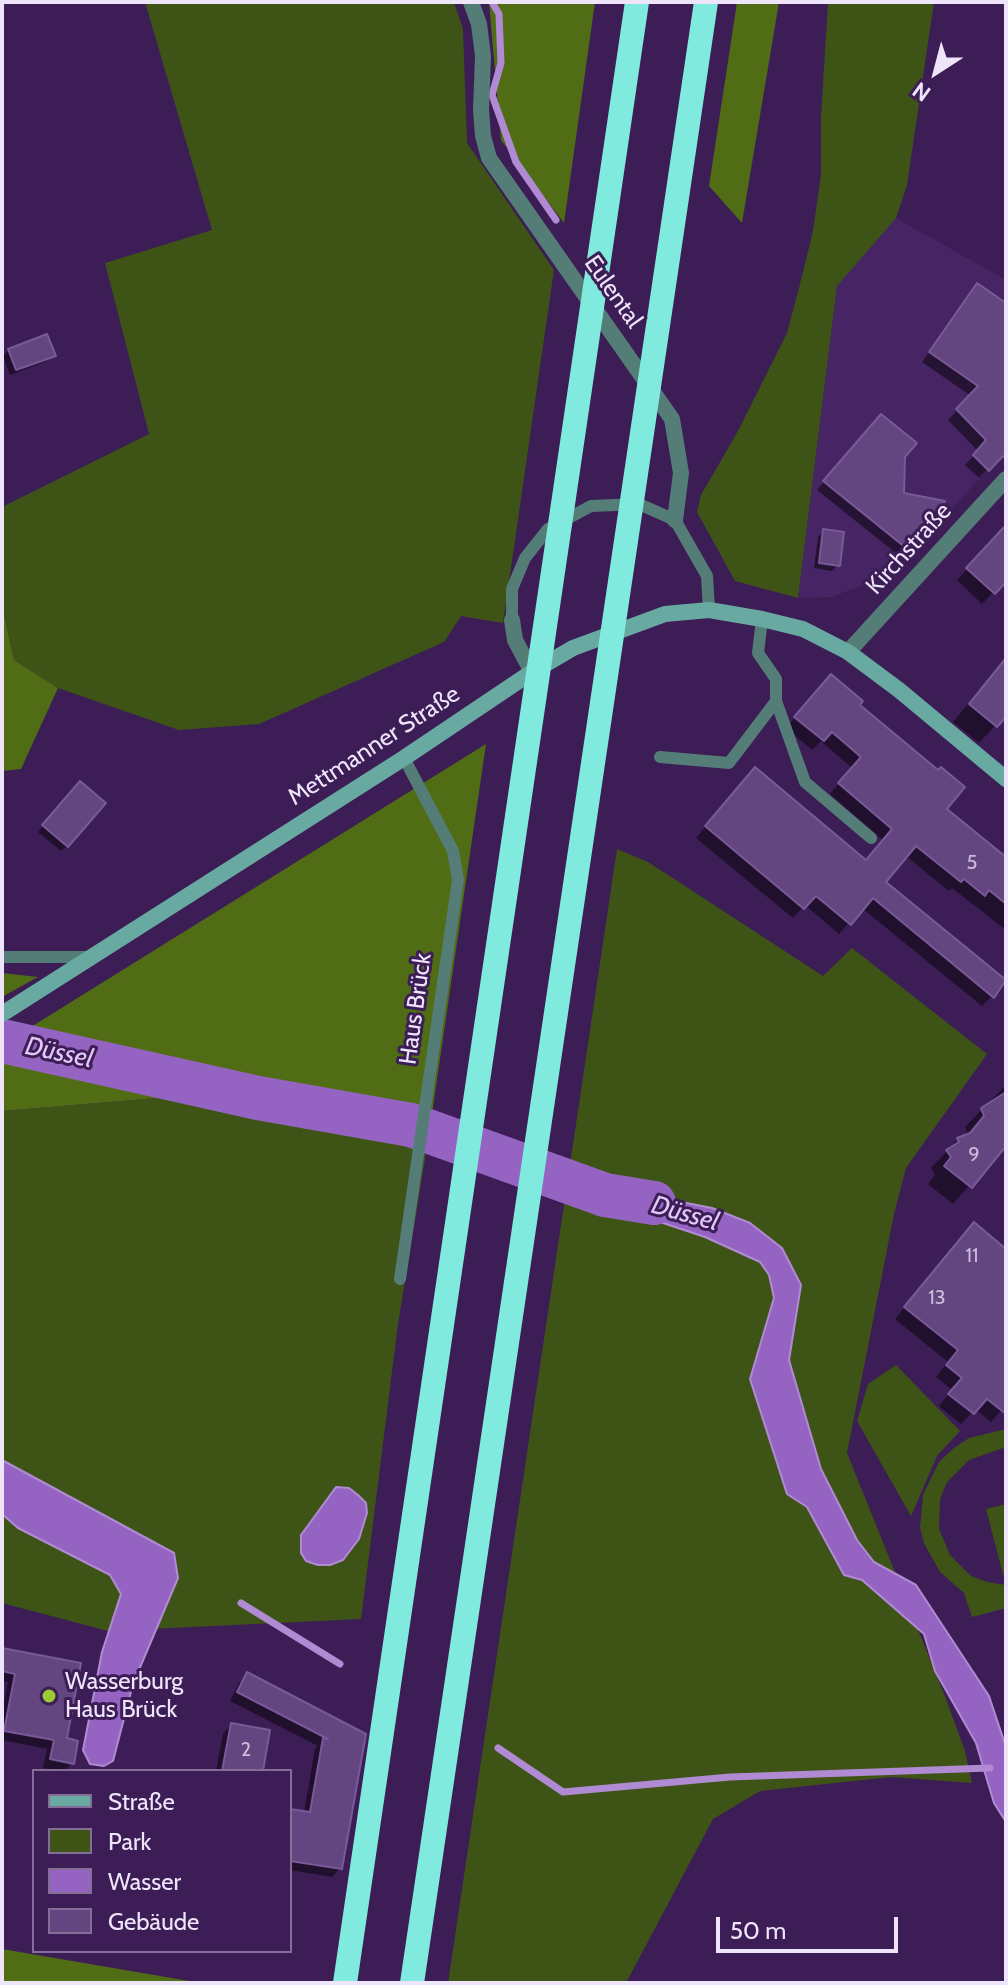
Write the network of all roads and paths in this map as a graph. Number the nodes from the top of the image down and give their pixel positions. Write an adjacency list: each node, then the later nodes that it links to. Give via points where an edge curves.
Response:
1 (471, 2): 5 (street, Eulental, via 483,56 481,110 489,158 672,419 681,473)
2 (637, 2): 20 (highway)
3 (706, 2): 21 (highway)
4 (1006, 479): 9 (street, Kirchstraße)
5 (675, 520): 6 (lane, via 707,576); 8 (lane, via 639,504 591,506 548,529 525,558 512,589)
6 (709, 610): 7 (main road, Mettmanner Straße); 10 (main road, Mettmanner Straße, via 665,614 573,648)
7 (762, 619): 9 (main road, Mettmanner Straße, via 803,629); 11 (lane, via 758,653 776,679)
8 (512, 620): 10 (street, via 515,640)
9 (848, 652): 14 (main road, Mettmanner Straße)
10 (532, 672): 13 (main road, Mettmanner Straße)
11 (776, 701): 12 (lane, via 729,763); 15 (lane, via 805,782)
12 (660, 757)
13 (404, 758): 17 (main road, Mettmanner Straße); 19 (lane, Haus Brück, via 453,851 458,880)
14 (1006, 779)
15 (871, 838)
16 (2, 957): 17 (lane)
17 (93, 957): 18 (main road, Mettmanner Straße)
18 (6, 1011)
19 (400, 1279)
20 (345, 1983)
21 (412, 1983)

